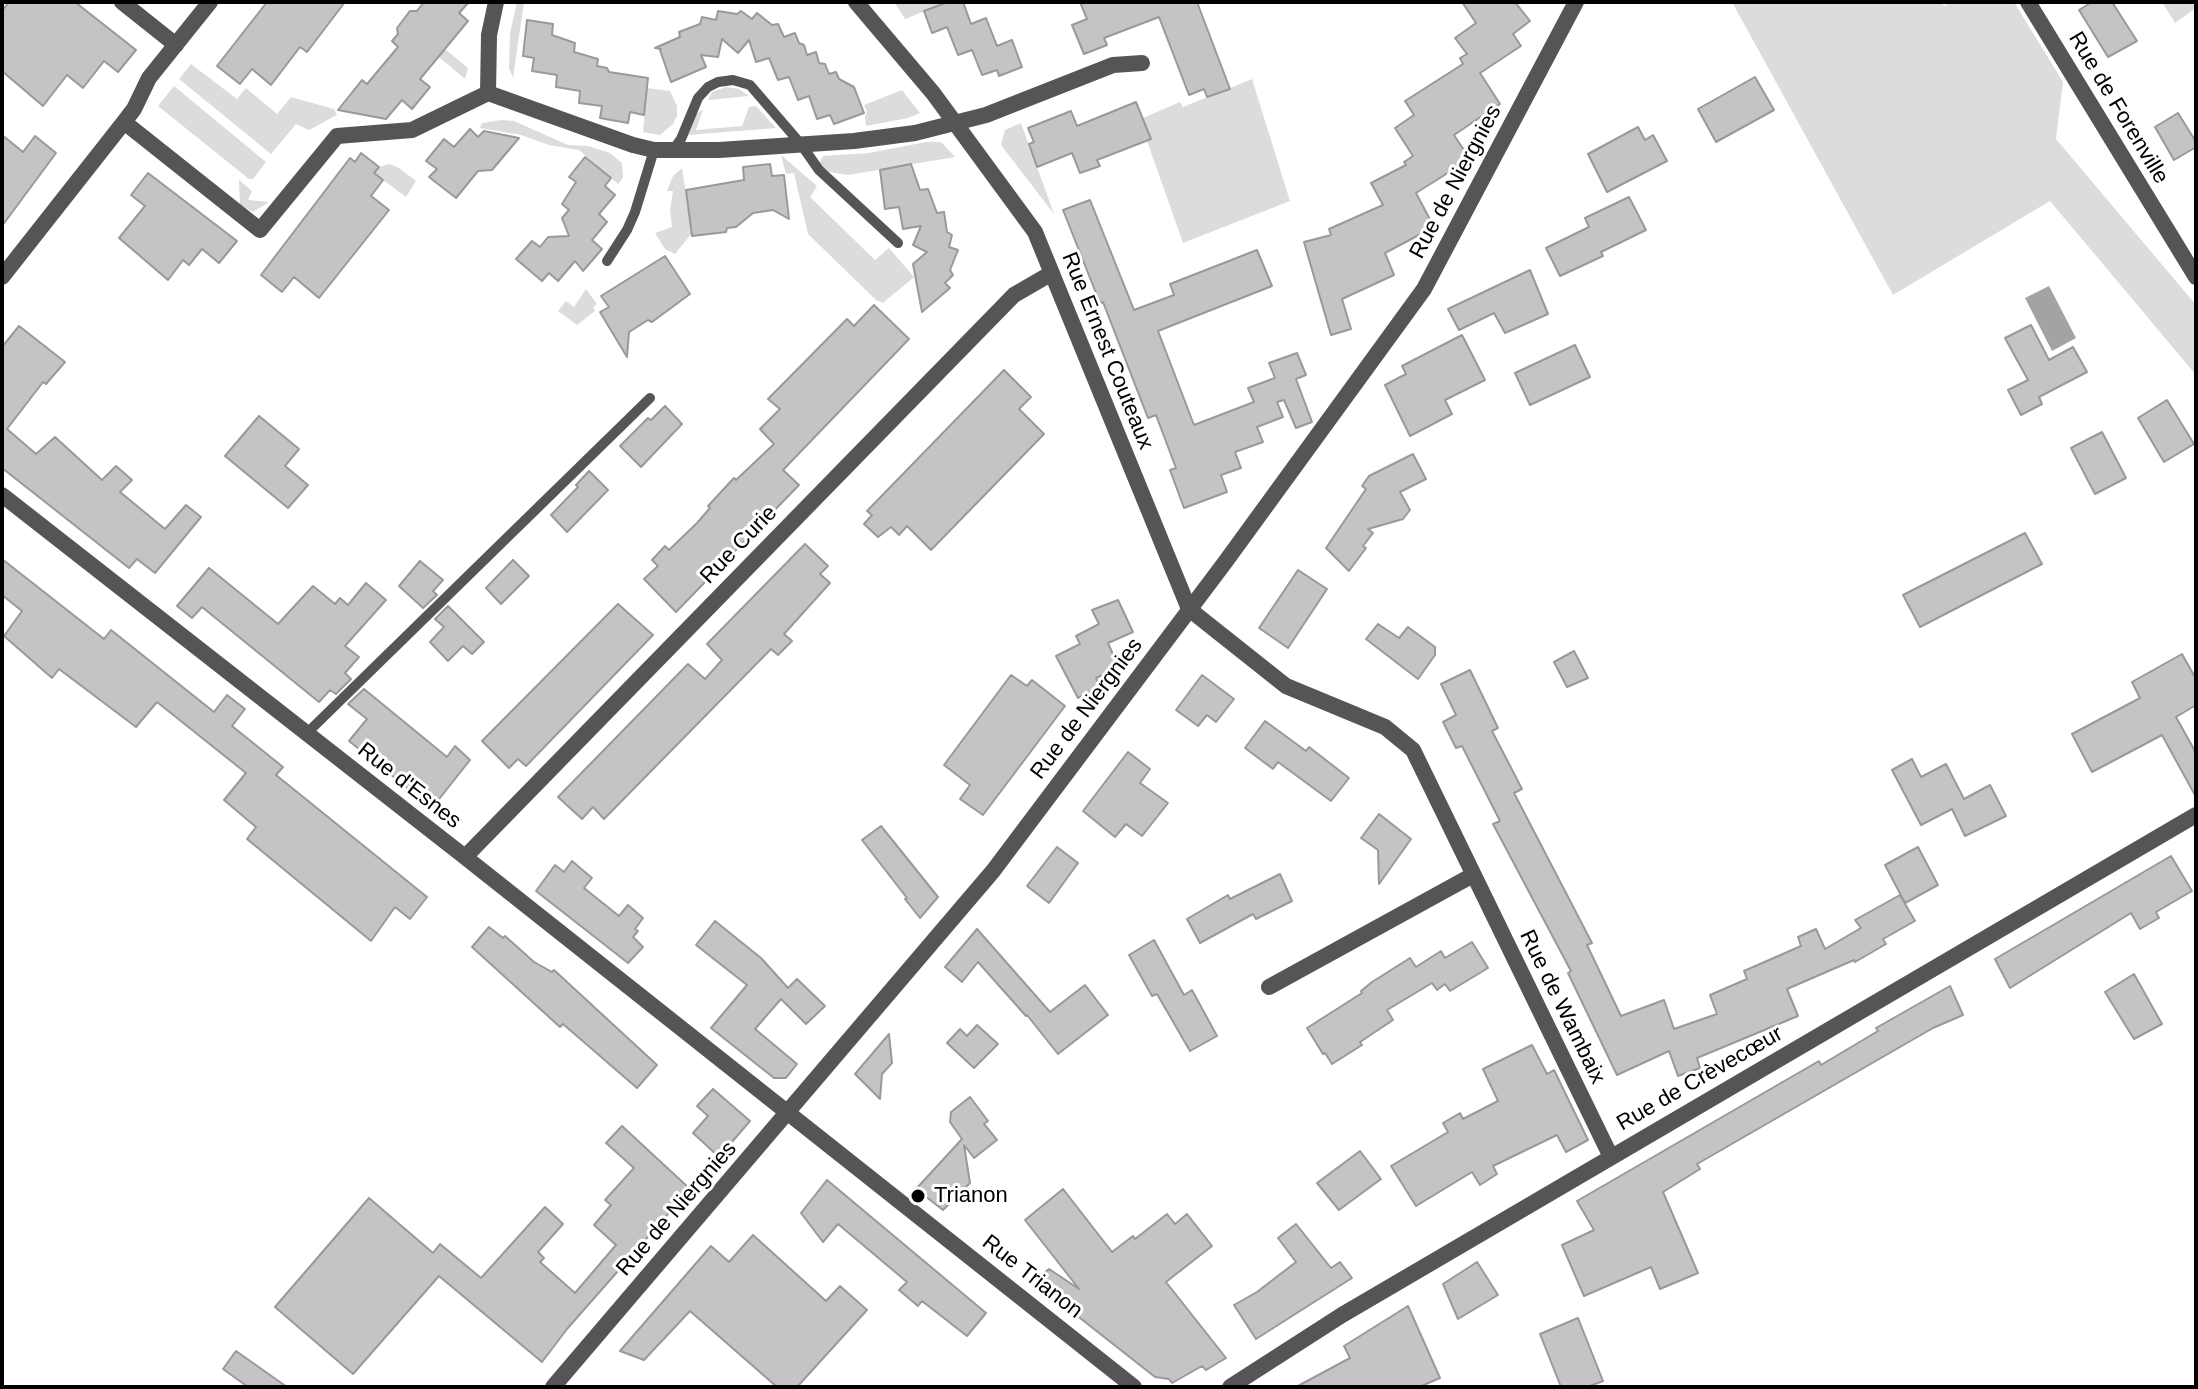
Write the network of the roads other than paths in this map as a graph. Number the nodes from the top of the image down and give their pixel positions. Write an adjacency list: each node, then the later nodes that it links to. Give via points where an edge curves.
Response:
1 (122, 2): 7 (street)
2 (210, 2): 7 (street)
3 (496, 2): 9 (street, via 489,35)
4 (1576, 2): 22 (street, Rue de Niergnies, via 1424,289)
5 (2028, 2): 19 (street, Rue de Forenville)
6 (860, 3): 11 (street, Rue Ernest Couteaux)
7 (176, 45): 10 (street)
8 (1142, 63): 11 (street, via 1113,65)
9 (488, 93): 10 (street, via 412,130 337,136 260,230); 13 (street)
10 (124, 122): 18 (street)
11 (956, 124): 12 (street, via 854,141); 17 (street, Rue Ernest Couteaux, via 1035,232)
12 (800, 143): 14 (street); 14 (lane, via 750,85 733,80 708,87 698,98); 15 (lane, via 819,170)
13 (654, 150): 14 (street); 16 (lane, via 627,230)
14 (673, 150)
15 (898, 243)
16 (607, 261)
17 (1052, 273): 22 (street, Rue Ernest Couteaux); 25 (street, Rue Curie, via 1014,295)
18 (2, 277)
19 (2196, 277)
20 (650, 398): 23 (lane)
21 (2, 495): 23 (street, Rue d'Esnes)
22 (1189, 609): 26 (street, Rue de Wambaix, via 1286,686 1385,727 1413,750); 28 (street, Rue de Niergnies, via 993,871)
23 (306, 734): 25 (street, Rue d'Esnes)
24 (2196, 815): 29 (street, Rue de Crèvecœur)
25 (465, 857): 28 (street, Rue d'Esnes)
26 (1473, 875): 27 (street); 29 (street, Rue de Wambaix)
27 (1269, 987)
28 (789, 1113): 30 (street, Rue de Niergnies); 31 (street, Rue Trianon)
29 (1611, 1157): 32 (street, Rue de Crèvecœur)
30 (553, 1387)
31 (1134, 1387)
32 (1230, 1387)

